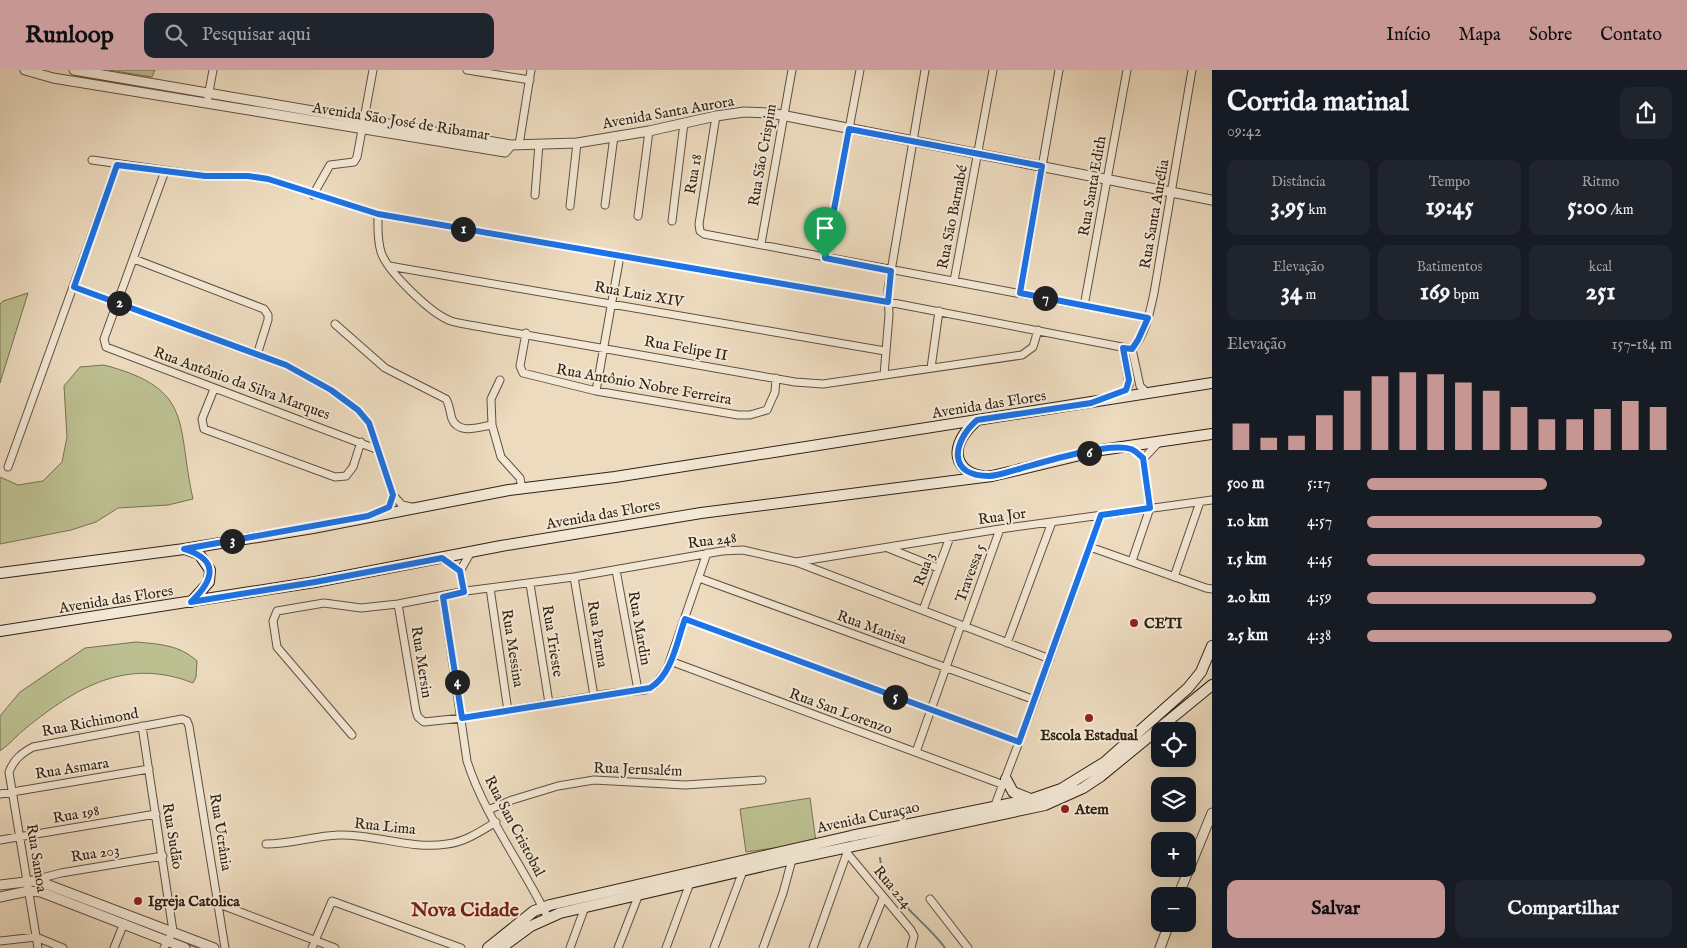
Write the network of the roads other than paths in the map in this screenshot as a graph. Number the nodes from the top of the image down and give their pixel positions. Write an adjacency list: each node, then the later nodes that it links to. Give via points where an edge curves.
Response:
1 (25, 70): 16 (street, Avenida São José de Ribamar, via 53,78)
2 (74, 70): 15 (street, Avenida São José de Ribamar)
3 (213, 70): 15 (street)
4 (373, 70): 19 (street)
5 (467, 70): 14 (street)
6 (532, 70): 14 (street)
7 (792, 70): 17 (street, Rua São Crispim)
8 (860, 70): 21 (street)
9 (925, 70): 25 (street)
10 (993, 70): 29 (street, Rua São Barnabé)
11 (1059, 70): 32 (street)
12 (1126, 70): 34 (street, Rua Santa Edith)
13 (1192, 70): 35 (street, Rua Santa Aurélia)
14 (530, 80): 28 (street)
15 (209, 94): 16 (street); 19 (street, Avenida São José de Ribamar)
16 (207, 103): 22 (street, Avenida São José de Ribamar)
17 (782, 115): 18 (street, Avenida Santa Aurora, via 750,112); 21 (street, Avenida Santa Aurora); 44 (street, Rua São Crispim)
18 (716, 116): 20 (street, Avenida Santa Aurora); 44 (street, Rua 18, via 700,231)
19 (365, 120): 22 (street); 28 (street, Avenida São José de Ribamar)
20 (684, 123): 23 (street, Avenida Santa Aurora); 43 (street)
21 (849, 129): 25 (street, Avenida Santa Aurora); 46 (street)
22 (362, 130): 28 (street, Avenida São José de Ribamar, via 504,152); 36 (street, via 354,162 330,165)
23 (649, 131): 24 (street, Avenida Santa Aurora); 42 (street)
24 (614, 136): 26 (street, Avenida Santa Aurora); 39 (street)
25 (913, 142): 29 (street, Avenida Santa Aurora); 49 (street)
26 (578, 143): 27 (street, Avenida Santa Aurora); 40 (street)
27 (540, 144): 28 (street, Avenida Santa Aurora); 37 (street)
28 (515, 145)
29 (978, 154): 32 (street, Avenida Santa Aurora); 50 (street, Rua São Barnabé)
30 (92, 160): 31 (street)
31 (117, 165): 33 (street); 51 (street)
32 (1042, 166): 34 (street, Avenida Santa Aurora); 52 (street)
33 (165, 171): 36 (street, via 268,179); 47 (street)
34 (1107, 180): 35 (street, Avenida Santa Aurora); 56 (street, Rua Santa Edith)
35 (1172, 192): 38 (street, Avenida Santa Aurora); 58 (street, Rua Santa Aurélia)
36 (313, 195): 41 (street)
37 (535, 195)
38 (1212, 200)
39 (605, 205)
40 (570, 206)
41 (378, 214): 45 (street); 48 (street, Rua Felipe II, via 381,253)
42 (638, 216)
43 (672, 221)
44 (761, 244): 46 (street)
45 (620, 256): 54 (street); 55 (street)
46 (825, 258): 49 (street)
47 (134, 260): 53 (street); 66 (street, via 264,309 268,320)
48 (389, 266): 55 (street, Rua Luiz XIV); 61 (street, Rua Felipe II, via 440,316 451,321)
49 (891, 271): 50 (street); 54 (street)
50 (954, 281): 52 (street)
51 (74, 287): 53 (street); 84 (street)
52 (1020, 293): 56 (street)
53 (118, 302): 66 (street); 72 (street, Rua Antônio da Silva Marques, via 104,339 106,347)
54 (888, 302): 57 (street); 65 (street, via 890,315)
55 (612, 303): 62 (street); 65 (street, Rua Luiz XIV)
56 (1084, 306): 58 (street)
57 (938, 311): 60 (street); 67 (street)
58 (1148, 318): 64 (street, Rua Santa Aurélia)
59 (335, 324): 77 (street, via 385,368 446,400 459,427 464,430)
60 (1038, 330): 63 (street); 67 (street, Rua Felipe II, via 1033,347 1022,355)
61 (526, 333): 62 (street, Rua Felipe II); 73 (street, Rua Antônio Nobre Ferreira, via 520,366 523,374)
62 (604, 347): 69 (street, Rua Felipe II); 73 (street)
63 (1123, 348): 64 (street); 75 (street, via 1129,380 1126,390)
64 (1132, 349): 74 (street, via 1140,386)
65 (884, 351): 68 (street)
66 (257, 355): 82 (street, via 309,377 358,410 369,423)
67 (931, 368): 68 (street, Rua Felipe II)
68 (884, 375): 69 (street, Rua Felipe II, via 823,384)
69 (776, 378): 73 (street, Rua Antônio Nobre Ferreira, via 772,404 767,410 750,415)
70 (500, 380): 77 (street, via 491,398)
71 (1212, 383): 74 (main road, Avenida das Flores)
72 (214, 389): 79 (street, Rua Antônio da Silva Marques); 79 (street, via 202,420 204,429 335,478 346,476 353,467)
73 (596, 391)
74 (1146, 393): 75 (main road, Avenida das Flores)
75 (1091, 403): 76 (main road, Avenida das Flores)
76 (977, 420): 85 (main road, via 960,440 956,455 967,471); 86 (main road, Avenida das Flores)
77 (492, 425): 86 (street, via 501,457 520,478)
78 (1212, 434): 80 (main road, Avenida das Flores)
79 (362, 442): 82 (street, Rua Antônio da Silva Marques)
80 (1159, 442): 81 (main road, Avenida das Flores); 83 (street)
81 (1121, 448): 83 (street, via 1132,449); 85 (main road, Avenida das Flores, via 1063,458)
82 (376, 449): 87 (street)
83 (1143, 458): 91 (street)
84 (8, 467)
85 (992, 476): 100 (main road, Avenida das Flores, via 710,511)
86 (522, 489): 90 (main road, Avenida das Flores)
87 (393, 495): 90 (street, via 402,505); 93 (street, via 389,507)
88 (1212, 500): 89 (street, Rua Jor)
89 (1200, 502): 91 (street, Rua Jor); 110 (street)
90 (417, 507): 93 (main road, Avenida das Flores)
91 (1150, 508): 92 (street, Rua Jor); 103 (street)
92 (1101, 515): 94 (street, Rua Jor); 97 (street)
93 (368, 516): 99 (main road, Avenida das Flores)
94 (1052, 522): 95 (street, Rua Jor); 123 (street)
95 (1000, 529): 96 (street, Rua Jor); 121 (street, Travessa 5)
96 (950, 537): 98 (street, Rua Jor); 105 (street, Rua 3)
97 (1090, 547): 103 (street); 125 (street)
98 (888, 548): 104 (street, Rua Jor); 105 (street)
99 (184, 549): 108 (main road, Avenida das Flores); 117 (main road, via 199,554 210,570 209,582)
100 (471, 552): 102 (main road, Avenida das Flores); 107 (street)
101 (708, 553): 104 (street, Rua 248, via 743,550); 106 (street, Rua 248); 111 (street)
102 (442, 558): 107 (street); 117 (main road, Avenida das Flores)
103 (1132, 561): 110 (street)
104 (796, 562): 119 (street, Rua 248)
105 (938, 568): 119 (street, Rua 3)
106 (616, 570): 109 (street, Rua 248); 129 (street, Rua Mardin)
107 (460, 571): 115 (street)
108 (0, 573)
109 (574, 577): 112 (street, Rua 248); 131 (street, Rua Parma)
110 (1174, 577): 114 (street)
111 (699, 578): 120 (street); 127 (street, Rua Manisa)
112 (530, 584): 113 (street, Rua 248); 134 (street, Rua Trieste)
113 (490, 588): 115 (street, Rua 248); 136 (street, Rua Messina)
114 (1212, 589)
115 (464, 592): 116 (street, Rua 248)
116 (443, 597): 118 (street, Rua 248); 137 (street, Rua San Cristobal)
117 (191, 602): 122 (main road, Avenida das Flores)
118 (398, 604): 137 (street, Rua Mersin, via 418,717 424,722); 140 (street, Rua 248, via 361,608 324,603 282,608 274,615 277,647)
119 (922, 610): 121 (street, Rua 248)
120 (685, 619): 126 (street); 135 (street)
121 (963, 626): 123 (street, Rua 248); 127 (street, Travessa 5)
122 (0, 631)
123 (1007, 643): 125 (street, Rua 248)
124 (1212, 646): 149 (main road, Avenida Curaçao, via 1196,680 1105,762 1068,785)
125 (1050, 659): 133 (street)
126 (670, 661): 129 (street, via 659,681 650,688); 142 (street, Rua San Lorenzo)
127 (946, 668): 133 (street, Rua Manisa); 135 (street, Travessa 5)
128 (1212, 685): 130 (main road, Avenida Curaçao)
129 (638, 690): 131 (street)
130 (1200, 695): 132 (main road); 156 (main road, Avenida Curaçao, via 1123,760 1083,788 1025,811)
131 (594, 696): 134 (street)
132 (1212, 696)
133 (1035, 700): 141 (street)
134 (549, 704): 136 (street)
135 (931, 710): 141 (street); 142 (street, Travessa 5)
136 (508, 711): 137 (street)
137 (462, 718): 151 (street, Rua San Cristobal, via 467,761)
138 (187, 721): 139 (street, Rua Richimond, via 182,719); 173 (street, Rua Ucrânia)
139 (142, 726): 143 (street, Rua Sudão); 144 (street, Rua Richimond, via 33,747 16,759)
140 (352, 735)
141 (1019, 742): 146 (street)
142 (916, 752): 146 (street, Rua San Lorenzo)
143 (149, 769): 147 (street, Rua Asmara); 153 (street, Rua Sudão)
144 (9, 772): 147 (street, Rua Samoa)
145 (762, 780): 151 (street, Rua Jerusalém, via 685,785 594,780 558,786)
146 (1005, 782): 149 (main road, via 1013,792); 150 (street)
147 (12, 792): 148 (street, Rua Asmara); 157 (street, Rua Samoa)
148 (0, 794)
149 (1032, 798): 150 (main road, Avenida Curaçao)
150 (995, 805): 154 (main road, Avenida Curaçao)
151 (488, 810): 155 (street, Rua San Cristobal)
152 (1212, 813): 167 (street)
153 (156, 814): 157 (street, Rua 198); 162 (street, Rua Sudão)
154 (922, 821): 156 (main road); 161 (main road, Avenida Curaçao)
155 (496, 822): 159 (street, Rua Lima, via 473,836 447,844 428,845 340,835); 174 (street, Rua San Cristobal)
156 (921, 832): 160 (main road, Avenida Curaçao)
157 (21, 837): 158 (street, Rua 198); 164 (street, Rua Samoa)
158 (0, 840)
159 (266, 844)
160 (848, 850): 161 (main road, Avenida Curaçao); 171 (street, Rua 224); 201 (street)
161 (793, 854): 163 (main road, Avenida Curaçao); 174 (main road, Avenida Curaçao); 200 (street)
162 (163, 856): 164 (street, Rua 203); 178 (street, Rua Sudão)
163 (744, 871): 165 (main road, Avenida Curaçao); 199 (street)
164 (29, 881): 166 (street); 168 (street, Rua Samoa); 178 (street)
165 (690, 883): 169 (main road, Avenida Curaçao); 198 (street)
166 (0, 885)
167 (1182, 887)
168 (28, 891): 170 (street); 177 (street, via 48,894); 180 (street, Rua Samoa)
169 (639, 894): 175 (main road, Avenida Curaçao); 197 (street)
170 (0, 897)
171 (882, 898): 184 (street, Rua 224, via 911,930); 202 (street)
172 (930, 899): 203 (street)
173 (219, 904): 181 (street); 190 (street, Rua Ucrânia)
174 (543, 907): 176 (street, Rua San Cristobal); 194 (main road, Avenida Curaçao)
175 (585, 907): 176 (main road, Avenida Curaçao); 196 (street)
176 (548, 918): 195 (main road, Avenida Curaçao)
177 (124, 923): 183 (street); 187 (street)
178 (173, 932): 183 (street); 189 (street)
179 (1166, 932): 204 (street)
180 (36, 937): 182 (street); 185 (street, Rua Samoa); 186 (street)
181 (315, 940): 191 (street); 192 (street); 193 (street, via 332,901)
182 (0, 941)
183 (166, 944): 188 (street)
184 (912, 944)
185 (38, 948)
186 (63, 948)
187 (114, 948)
188 (185, 948)
189 (214, 948)
190 (226, 948)
191 (312, 948)
192 (335, 948)
193 (461, 948)
194 (488, 948)
195 (501, 948)
196 (570, 948)
197 (618, 948)
198 (666, 948)
199 (714, 948)
200 (763, 948)
201 (813, 948)
202 (863, 948)
203 (968, 948)
204 (1160, 948)

